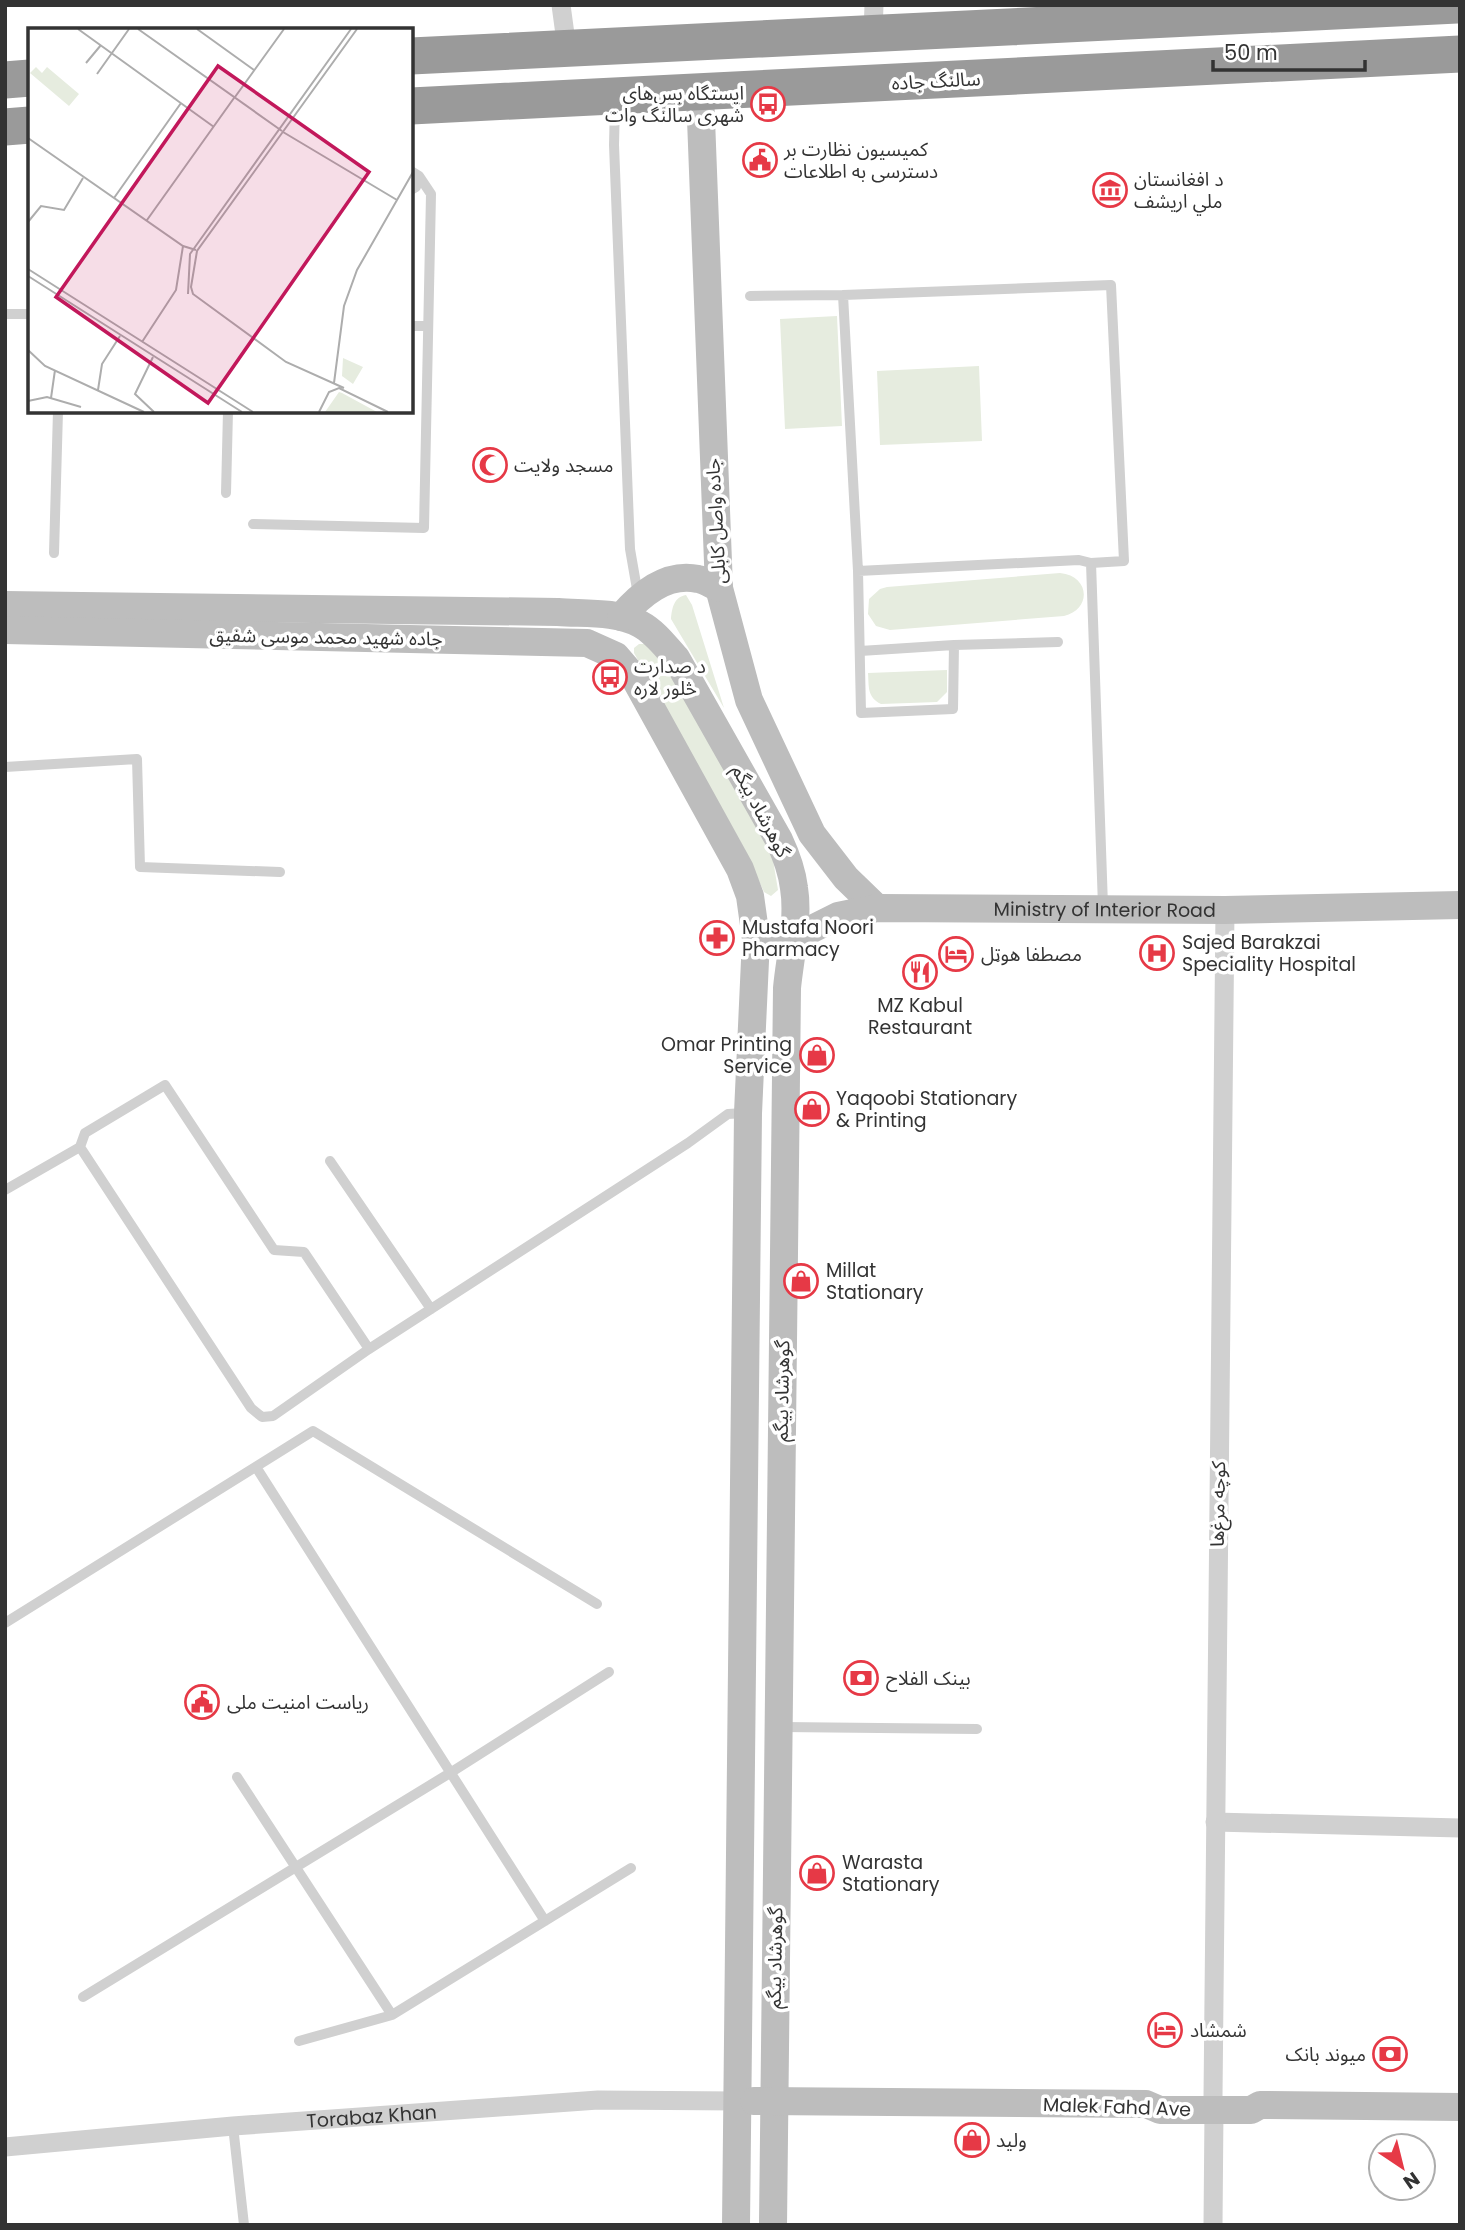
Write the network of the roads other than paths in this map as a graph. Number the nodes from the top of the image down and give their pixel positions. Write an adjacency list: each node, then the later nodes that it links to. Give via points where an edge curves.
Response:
1 (561, 5): 5 (street)
2 (1457, 5): 3 (highway)
3 (1244, 16): 4 (highway); 8 (highway)
4 (874, 20): 5 (highway)
5 (567, 49): 7 (highway)
6 (1460, 54): 8 (highway, سالنگ جاده)
7 (413, 56)
8 (1247, 65): 11 (highway, سالنگ جاده)
9 (28, 78): 10 (highway)
10 (5, 80)
11 (700, 93): 12 (highway, سالنگ جاده); 30 (main road, جاده واصل کابلی)
12 (615, 96): 13 (highway, سالنگ جاده); 32 (lane)
13 (413, 106)
14 (28, 125): 15 (highway)
15 (5, 127)
16 (415, 174): 22 (lane, via 431,194)
17 (844, 295): 18 (lane); 28 (lane, via 1111,285 1124,561); 29 (lane)
18 (750, 296)
19 (5, 314): 20 (lane)
20 (28, 314)
21 (413, 326): 22 (lane)
22 (428, 326): 26 (lane, via 424,528)
23 (58, 413): 27 (lane)
24 (228, 413): 25 (lane)
25 (226, 493)
26 (253, 524)
27 (54, 553)
28 (1091, 563): 29 (lane); 44 (lane)
29 (858, 571): 36 (lane)
30 (719, 588): 32 (main road, via 699,579 662,582); 39 (main road, جاده واصل کابلی, via 749,700)
31 (5, 605): 32 (main road, جاده شهید محمد موسی شفیق, via 558,611)
32 (630, 607): 45 (main road, گوهرشاد بیگم, via 676,658 779,839 794,888)
33 (5, 629): 37 (main road, جاده شهید محمد موسی شفیق, via 587,643 616,656)
34 (1058, 642): 35 (lane)
35 (954, 645): 36 (lane); 36 (lane, via 953,709 861,713)
36 (860, 651)
37 (634, 677): 46 (main road, گوهرشاد بیگم, via 740,869 750,896)
38 (5, 767): 40 (lane, via 137,759 140,867)
39 (812, 834): 42 (main road, جاده واصل کابلی); 45 (main road, via 810,872)
40 (280, 872)
41 (1460, 905): 43 (main road, Ministry of Interior Road)
42 (877, 908): 44 (main road, Ministry of Interior Road); 45 (main road, Ministry of Interior Road)
43 (1225, 910): 44 (main road, Ministry of Interior Road); 61 (street, کوچه مرغ‌ها)
44 (1103, 911)
45 (793, 929): 46 (main road, Ministry of Interior Road); 57 (main road, گوهرشاد بیگم, via 787,1016)
46 (756, 939): 47 (main road, گوهرشاد بیگم)
47 (748, 1113): 51 (lane, via 728,1114); 69 (main road, گوهرشاد بیگم)
48 (80, 1147): 50 (lane); 52 (lane, via 85,1133 165,1085 274,1250 304,1252); 52 (lane, via 251,1408 262,1417 273,1416)
49 (330, 1161): 51 (lane)
50 (5, 1189)
51 (431, 1309): 52 (lane)
52 (369, 1349)
53 (256, 1467): 54 (lane, via 313,1431); 55 (lane); 59 (lane)
54 (597, 1604)
55 (5, 1623)
56 (609, 1672): 59 (lane)
57 (778, 1727): 58 (lane); 70 (main road, گوهرشاد بیگم)
58 (977, 1730)
59 (450, 1773): 63 (lane); 65 (lane)
60 (237, 1777): 63 (lane)
61 (1215, 1822): 62 (street); 71 (street, کوچه مرغ‌ها)
62 (1460, 1828)
63 (296, 1867): 66 (lane); 67 (lane)
64 (631, 1868): 65 (lane)
65 (545, 1921): 67 (lane)
66 (83, 1997)
67 (392, 2015): 68 (lane)
68 (299, 2041)
69 (738, 2101): 70 (main road, Malek Fahd Ave); 73 (street, Torabaz Khan, via 598,2100); 76 (main road, گوهرشاد بیگم)
70 (774, 2101): 71 (main road, Malek Fahd Ave, via 1146,2104 1160,2110); 77 (main road, گوهرشاد بیگم)
71 (1214, 2104): 72 (main road, Malek Fahd Ave, via 1251,2110 1261,2105); 78 (street, کوچه مرغ‌ها)
72 (1460, 2107)
73 (233, 2126): 74 (street, Torabaz Khan); 75 (lane)
74 (5, 2147)
75 (244, 2225)
76 (736, 2225)
77 (773, 2225)
78 (1213, 2225)

